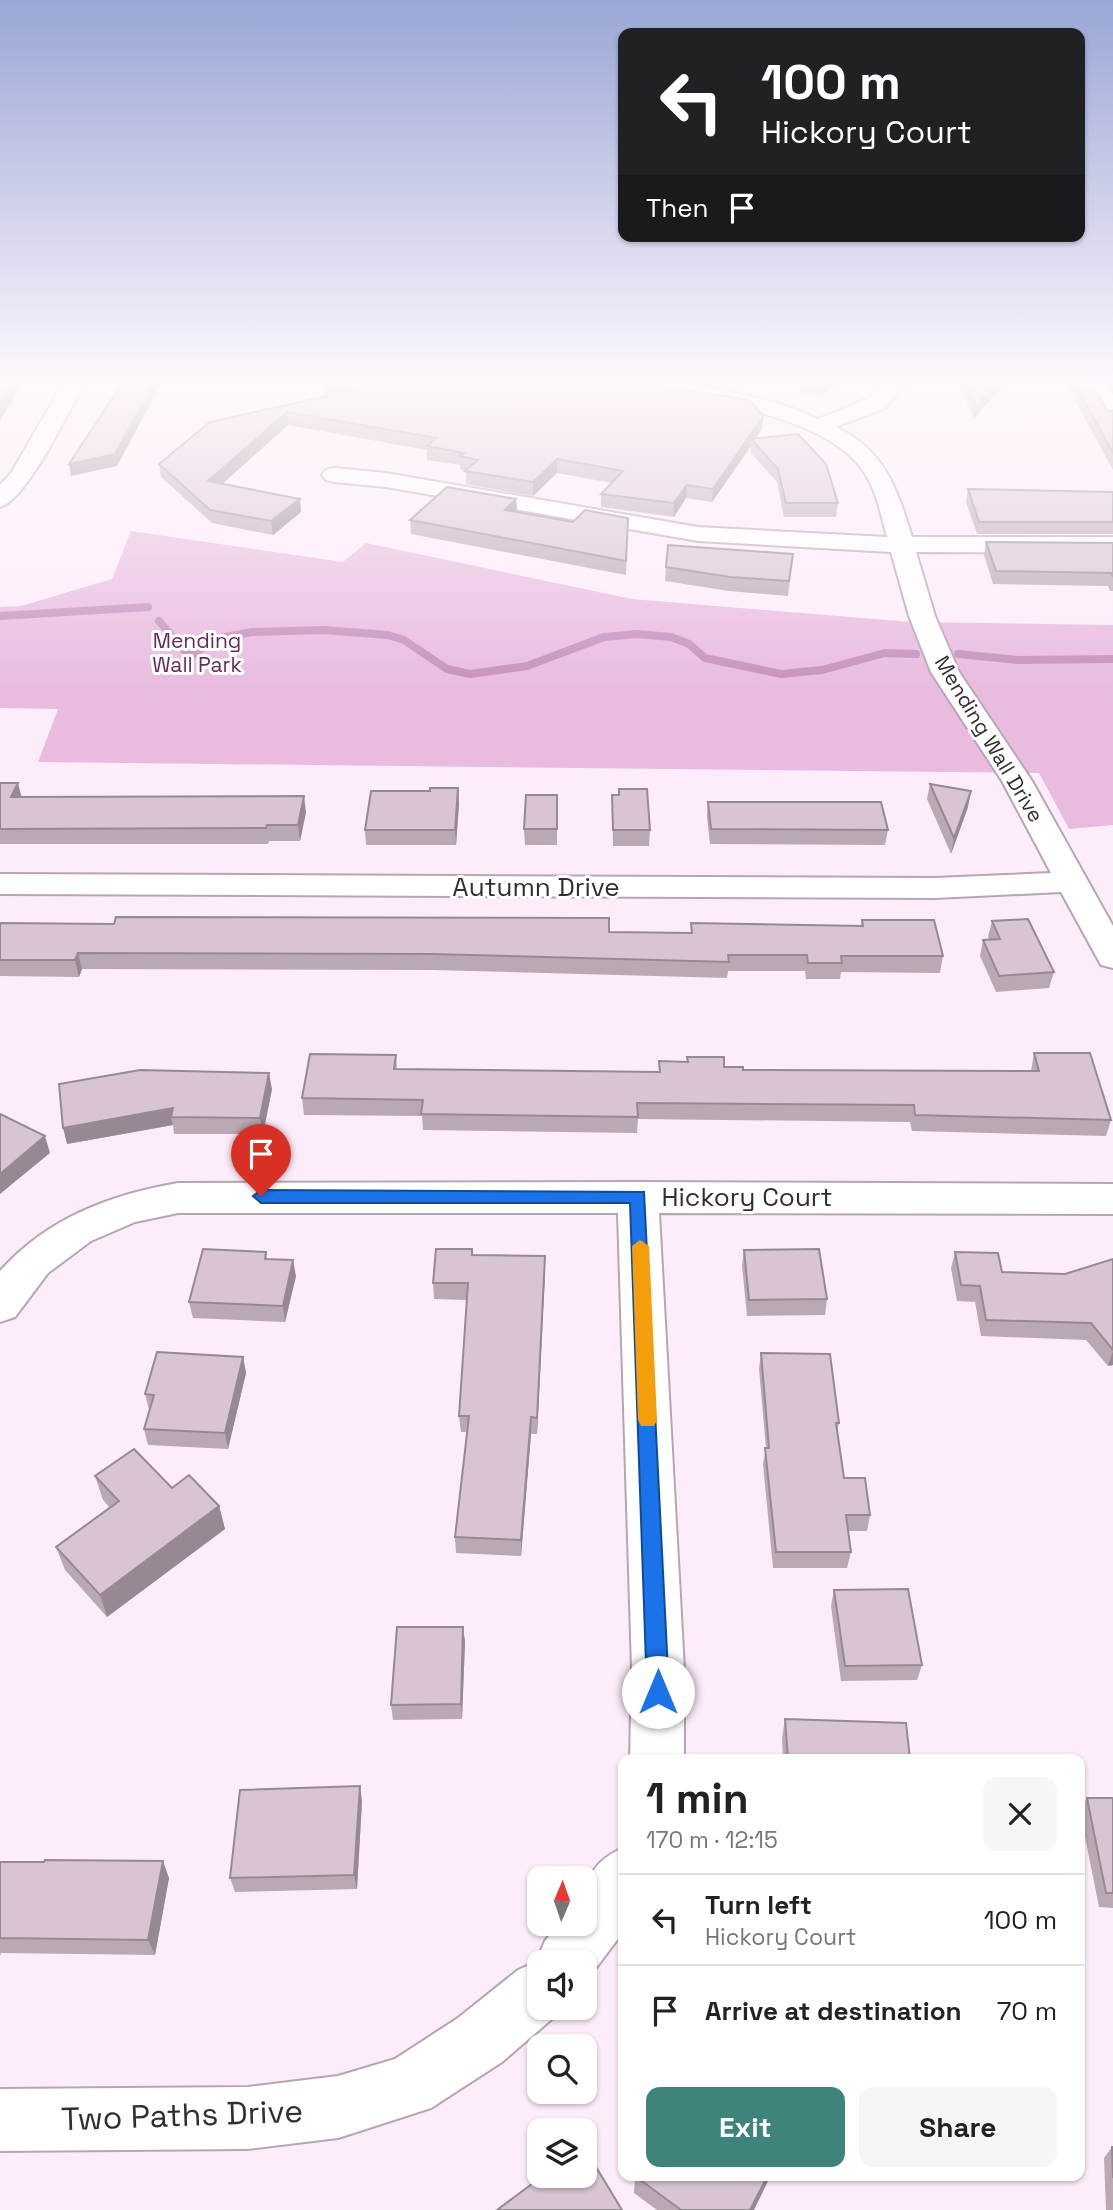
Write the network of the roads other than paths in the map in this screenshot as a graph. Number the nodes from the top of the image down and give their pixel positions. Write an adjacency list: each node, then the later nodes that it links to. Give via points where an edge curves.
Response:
1 (13, 485): 4 (street)
2 (416, 485): 6 (street, via 698,534)
3 (884, 485): 6 (street, Mending Wall Drive)
4 (0, 500)
5 (1113, 545): 6 (street)
6 (901, 546): 7 (street, Mending Wall Drive, via 945,673 1017,781)
7 (1073, 882): 8 (street, Autumn Drive, via 935,888); 9 (street, Mending Wall Drive)
8 (0, 884)
9 (1113, 957)
10 (638, 1197): 11 (street, Hickory Court); 12 (street, Hickory Court, via 208,1196 152,1201 78,1228 44,1251 19,1276); 13 (street, via 658,1669)
11 (1113, 1199)
12 (0, 1305)
13 (657, 1754)
14 (618, 1885): 15 (street)
15 (575, 1950)
16 (527, 2001): 17 (street, Two Paths Drive, via 480,2040 409,2085 338,2107 248,2118)
17 (0, 2120)

